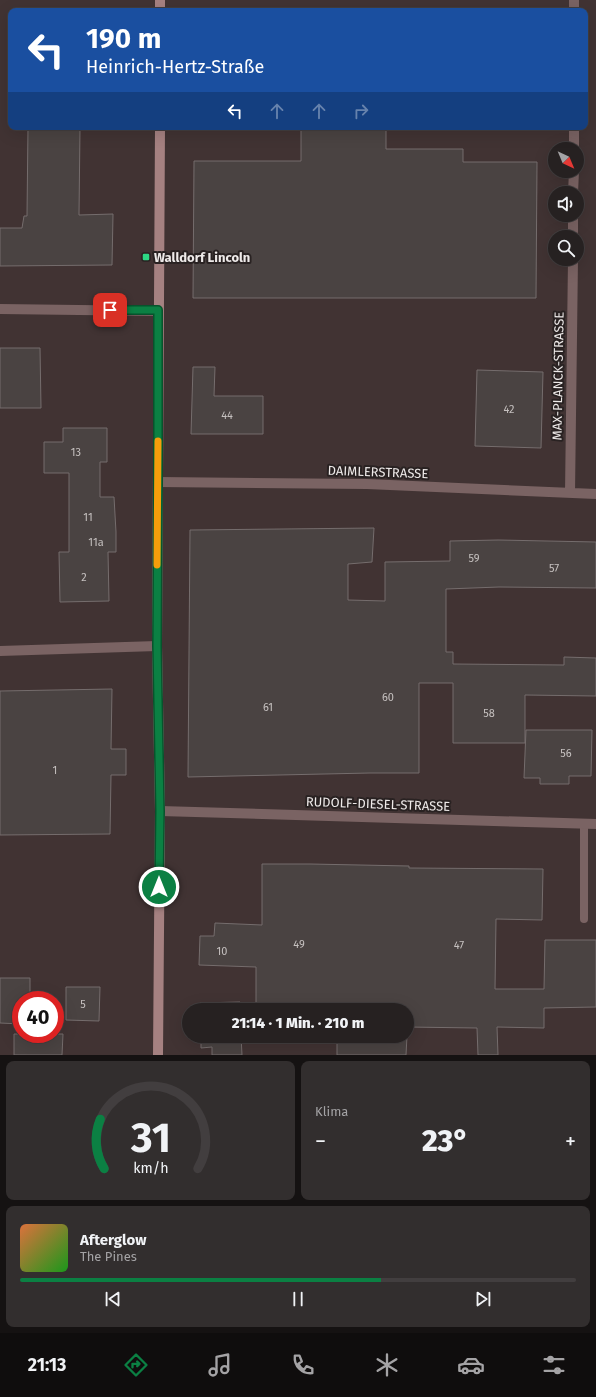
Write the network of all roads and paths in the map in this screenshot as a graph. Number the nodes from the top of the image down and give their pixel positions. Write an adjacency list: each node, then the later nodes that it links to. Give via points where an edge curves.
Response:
1 (160, 130): 6 (street)
2 (574, 130): 3 (street)
3 (574, 142)
4 (573, 266): 8 (street, MAX-PLANCK-STRASSE)
5 (0, 309): 6 (street)
6 (158, 310): 7 (street)
7 (158, 482): 8 (street, DAIMLERSTRASSE, via 367,484); 10 (street)
8 (570, 493): 9 (street, DAIMLERSTRASSE)
9 (596, 494)
10 (157, 646): 11 (street); 12 (street)
11 (0, 651)
12 (160, 811): 13 (street, RUDOLF-DIESEL-STRASSE); 16 (street)
13 (584, 824): 14 (street, RUDOLF-DIESEL-STRASSE); 15 (lane)
14 (596, 824)
15 (584, 919)
16 (158, 1055)

